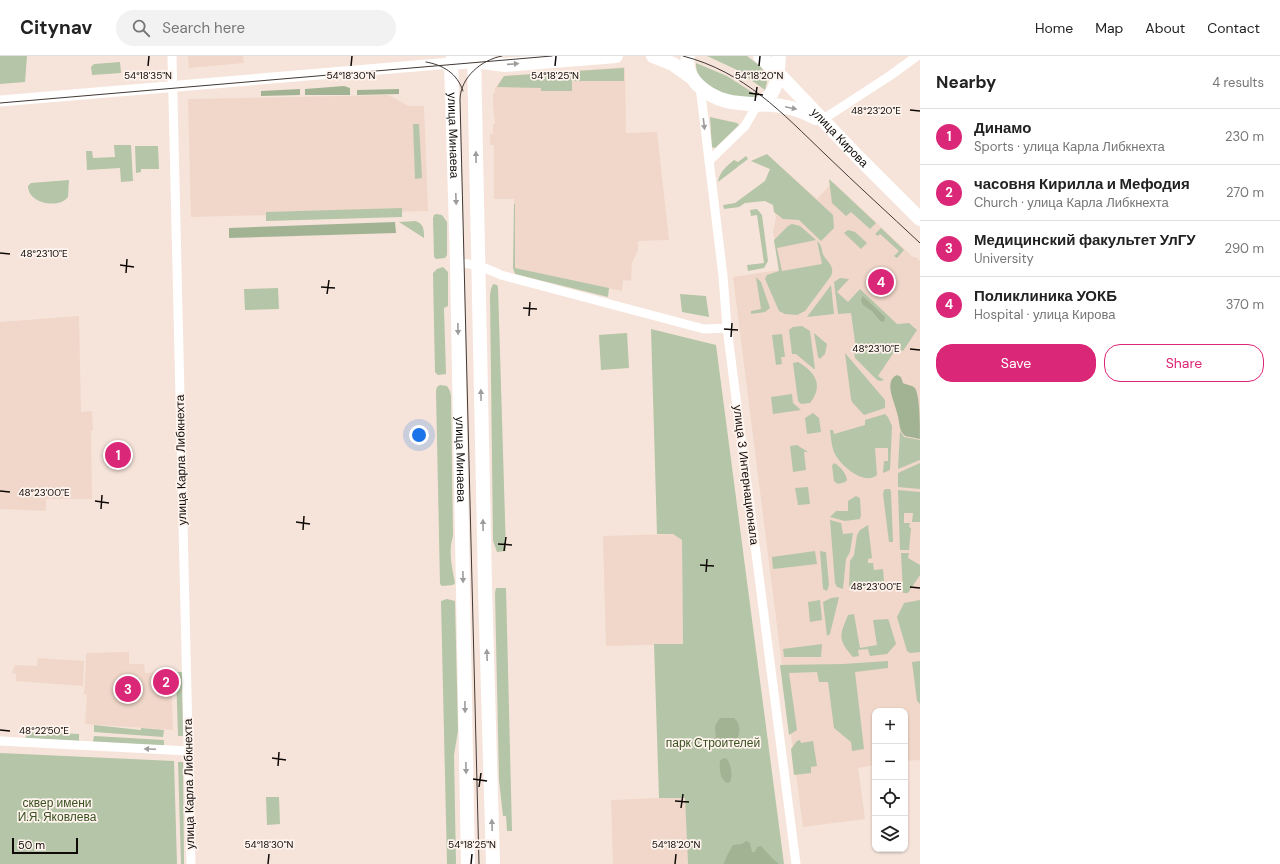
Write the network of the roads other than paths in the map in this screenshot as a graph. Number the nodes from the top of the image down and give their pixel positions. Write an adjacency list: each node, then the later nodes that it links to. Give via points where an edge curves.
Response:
1 (172, 56): 12 (street, улица Карла Либкнехта)
2 (616, 56): 8 (main road, one-way to 2, via 505,65)
3 (653, 56): 11 (main road, via 674,64)
4 (688, 56): 11 (main road, via 688,71)
5 (760, 56): 10 (main road, улица Кирова)
6 (780, 56): 10 (main road)
7 (917, 56): 15 (street)
8 (473, 58): 9 (main road); 19 (main road, улица Минаева, one-way to 8)
9 (453, 59): 12 (street); 18 (main road, улица Минаева, one-way to 18)
10 (777, 72): 14 (main road, via 775,88 766,99); 15 (main road, улица Кирова)
11 (695, 82): 14 (main road, via 712,96); 16 (street, улица 3 Интернационала, one-way to 16)
12 (173, 86): 13 (street); 22 (street, улица Карла Либкнехта)
13 (0, 100)
14 (756, 105): 15 (main road, one-way to 15, via 800,110); 16 (street, via 745,126)
15 (822, 120): 17 (main road, улица Кирова)
16 (709, 161): 20 (street, улица 3 Интернационала)
17 (920, 219)
18 (457, 263): 19 (street); 24 (main road, улица Минаева, one-way to 24)
19 (479, 266): 20 (street, via 501,275 704,329); 25 (main road, улица Минаева, one-way to 19, via 484,586)
20 (727, 328): 26 (street, улица 3 Интернационала)
21 (0, 741): 22 (street, one-way to 21)
22 (188, 751): 23 (street, улица Карла Либкнехта)
23 (191, 864)
24 (468, 864)
25 (493, 864)
26 (796, 864)

